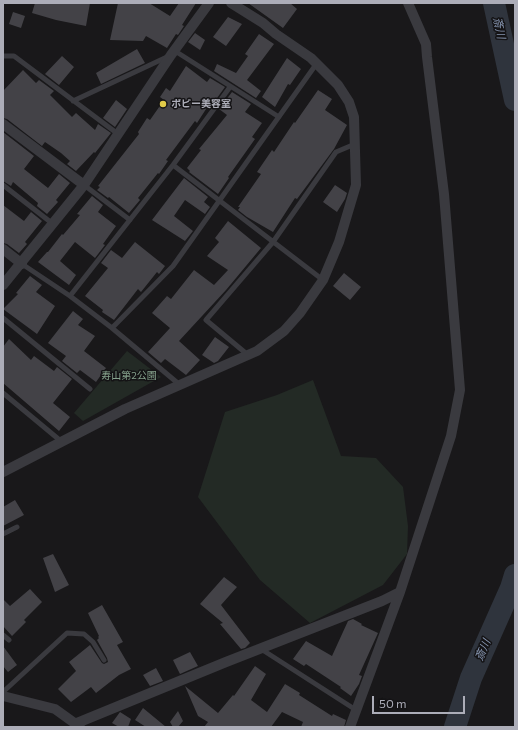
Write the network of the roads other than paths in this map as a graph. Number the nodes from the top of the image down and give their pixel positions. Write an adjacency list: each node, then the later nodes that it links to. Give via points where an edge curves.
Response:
1 (209, 3): 4 (street)
2 (231, 3): 6 (street)
3 (408, 3): 35 (street, via 426,44 428,57 444,194 460,390 451,436)
4 (173, 53): 7 (lane); 8 (lane); 11 (street)
5 (3, 56): 8 (lane, via 14,56)
6 (317, 63): 9 (lane); 12 (street, via 338,85 349,102 354,117)
7 (230, 87): 9 (lane); 13 (lane)
8 (73, 101): 11 (lane)
9 (279, 117): 16 (lane)
10 (3, 124): 15 (street)
11 (118, 135): 15 (street)
12 (355, 144): 19 (lane, via 336,152); 22 (street, via 356,185 339,242)
13 (174, 165): 16 (lane); 17 (lane)
14 (3, 185): 18 (lane)
15 (84, 185): 17 (lane); 18 (street)
16 (220, 201): 19 (lane); 26 (lane, via 172,266)
17 (130, 220): 24 (lane)
18 (53, 224): 21 (street)
19 (273, 242): 22 (lane); 27 (lane, via 206,320)
20 (3, 249): 21 (street)
21 (22, 264): 23 (street); 24 (lane)
22 (323, 280): 27 (street, via 284,331)
23 (3, 285)
24 (70, 296): 26 (lane)
25 (3, 318): 29 (lane)
26 (112, 328): 28 (lane)
27 (248, 355): 28 (street)
28 (180, 385): 31 (street, via 126,409)
29 (90, 388)
30 (3, 393): 31 (lane)
31 (63, 442): 32 (street)
32 (3, 472)
33 (17, 527): 34 (lane)
34 (3, 534)
35 (400, 592): 38 (street); 42 (street)
36 (3, 635): 37 (lane)
37 (9, 640)
38 (260, 649): 42 (lane); 43 (street)
39 (104, 660): 40 (lane, via 93,642 84,634 67,633)
40 (3, 692)
41 (3, 696): 43 (street, via 55,709)
42 (356, 710): 44 (street)
43 (78, 725)
44 (350, 727)

